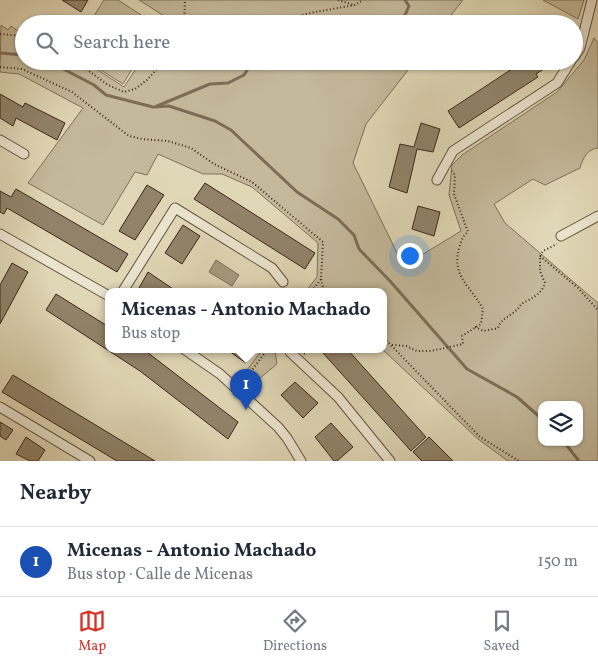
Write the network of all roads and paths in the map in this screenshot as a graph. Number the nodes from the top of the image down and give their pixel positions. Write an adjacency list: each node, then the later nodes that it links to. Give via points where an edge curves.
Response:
1 (185, 0): 6 (path)
2 (338, 0): 5 (path)
3 (363, 0): 5 (path)
4 (592, 0): 10 (street)
5 (355, 6): 7 (path)
6 (184, 15)
7 (302, 15)
8 (0, 34): 9 (path)
9 (15, 35)
10 (583, 36)
11 (0, 67): 12 (path)
12 (15, 69)
13 (22, 70): 26 (path, via 72,92 129,136 168,141 191,148 214,164 252,182 323,242)
14 (87, 70): 15 (path, via 124,92 135,89)
15 (156, 70)
16 (565, 70): 19 (street, via 557,83 453,151)
17 (0, 140): 18 (street)
18 (24, 154)
19 (446, 164): 20 (street); 33 (path, via 455,175 454,194 468,232 462,237 456,259 464,282 483,309 480,324)
20 (437, 180)
21 (598, 216): 23 (street)
22 (2, 234): 24 (street); 31 (street)
23 (561, 236): 25 (path, via 559,243)
24 (0, 244)
25 (540, 256): 32 (path); 33 (path, via 544,289 500,321 498,328 484,331)
26 (321, 279): 29 (path); 30 (path)
27 (283, 282): 28 (street, via 272,268 175,208)
28 (125, 288)
29 (314, 288)
30 (323, 288)
31 (105, 294)
32 (598, 310)
33 (475, 327): 35 (path, via 462,336 463,344 457,346 417,352 406,346)
34 (387, 341): 35 (path)
35 (392, 345): 44 (path, via 480,437)
36 (190, 353): 39 (street)
37 (265, 353): 39 (path)
38 (291, 353): 43 (street, via 338,398)
39 (237, 390): 42 (street, via 278,427)
40 (0, 407): 41 (street)
41 (90, 461)
42 (302, 461)
43 (390, 461)
44 (519, 461)

